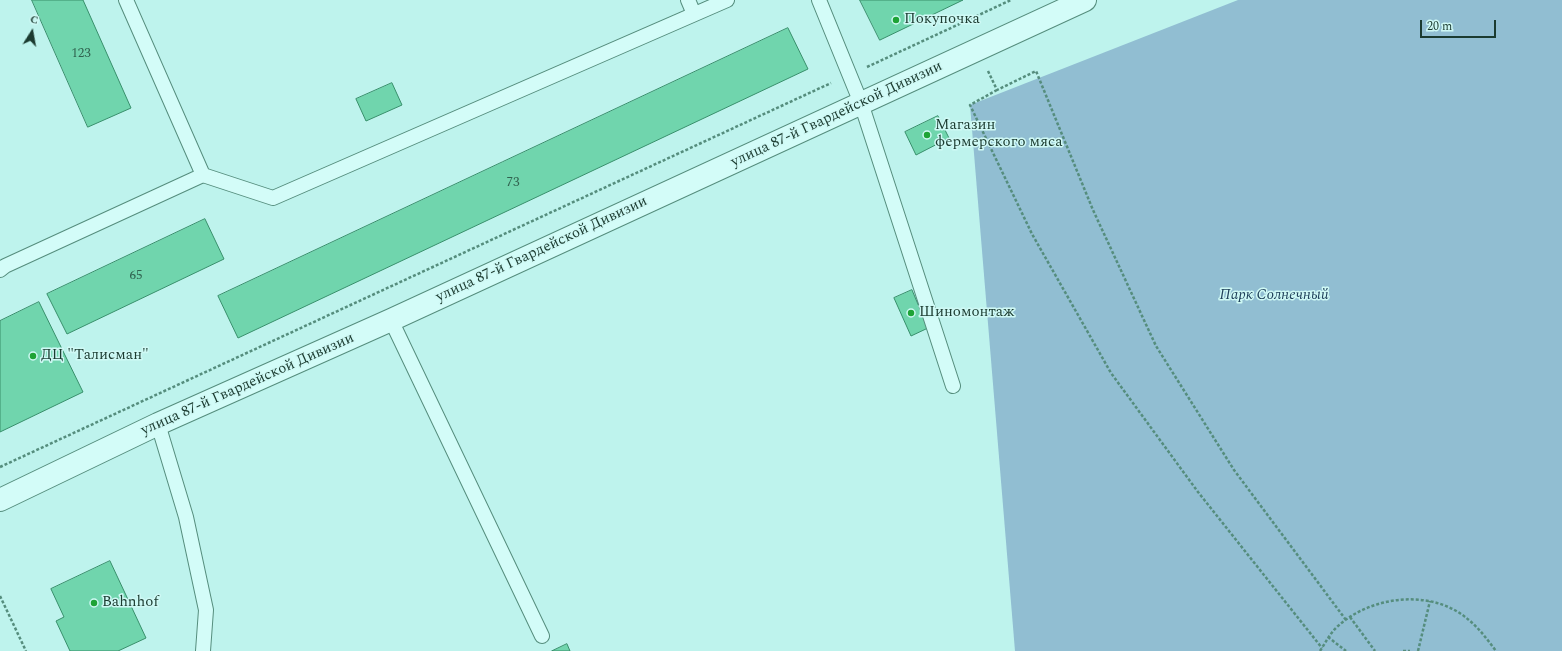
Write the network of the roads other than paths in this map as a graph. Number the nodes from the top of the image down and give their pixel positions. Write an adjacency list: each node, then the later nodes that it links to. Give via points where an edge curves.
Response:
1 (126, 0): 8 (lane)
2 (688, 0): 6 (lane)
3 (727, 0): 6 (lane)
4 (819, 0): 7 (lane)
5 (1084, 0): 7 (street, улица 87-й Гвардейской Дивизии)
6 (694, 14): 8 (lane, via 273,198)
7 (861, 103): 10 (street, улица 87-й Гвардейской Дивизии); 11 (lane)
8 (203, 175): 9 (lane)
9 (0, 270)
10 (391, 320): 12 (street, улица 87-й Гвардейской Дивизии); 14 (lane)
11 (953, 386)
12 (158, 424): 13 (street, улица 87-й Гвардейской Дивизии); 15 (lane, via 186,517 206,610)
13 (0, 500)
14 (542, 636)
15 (203, 651)

